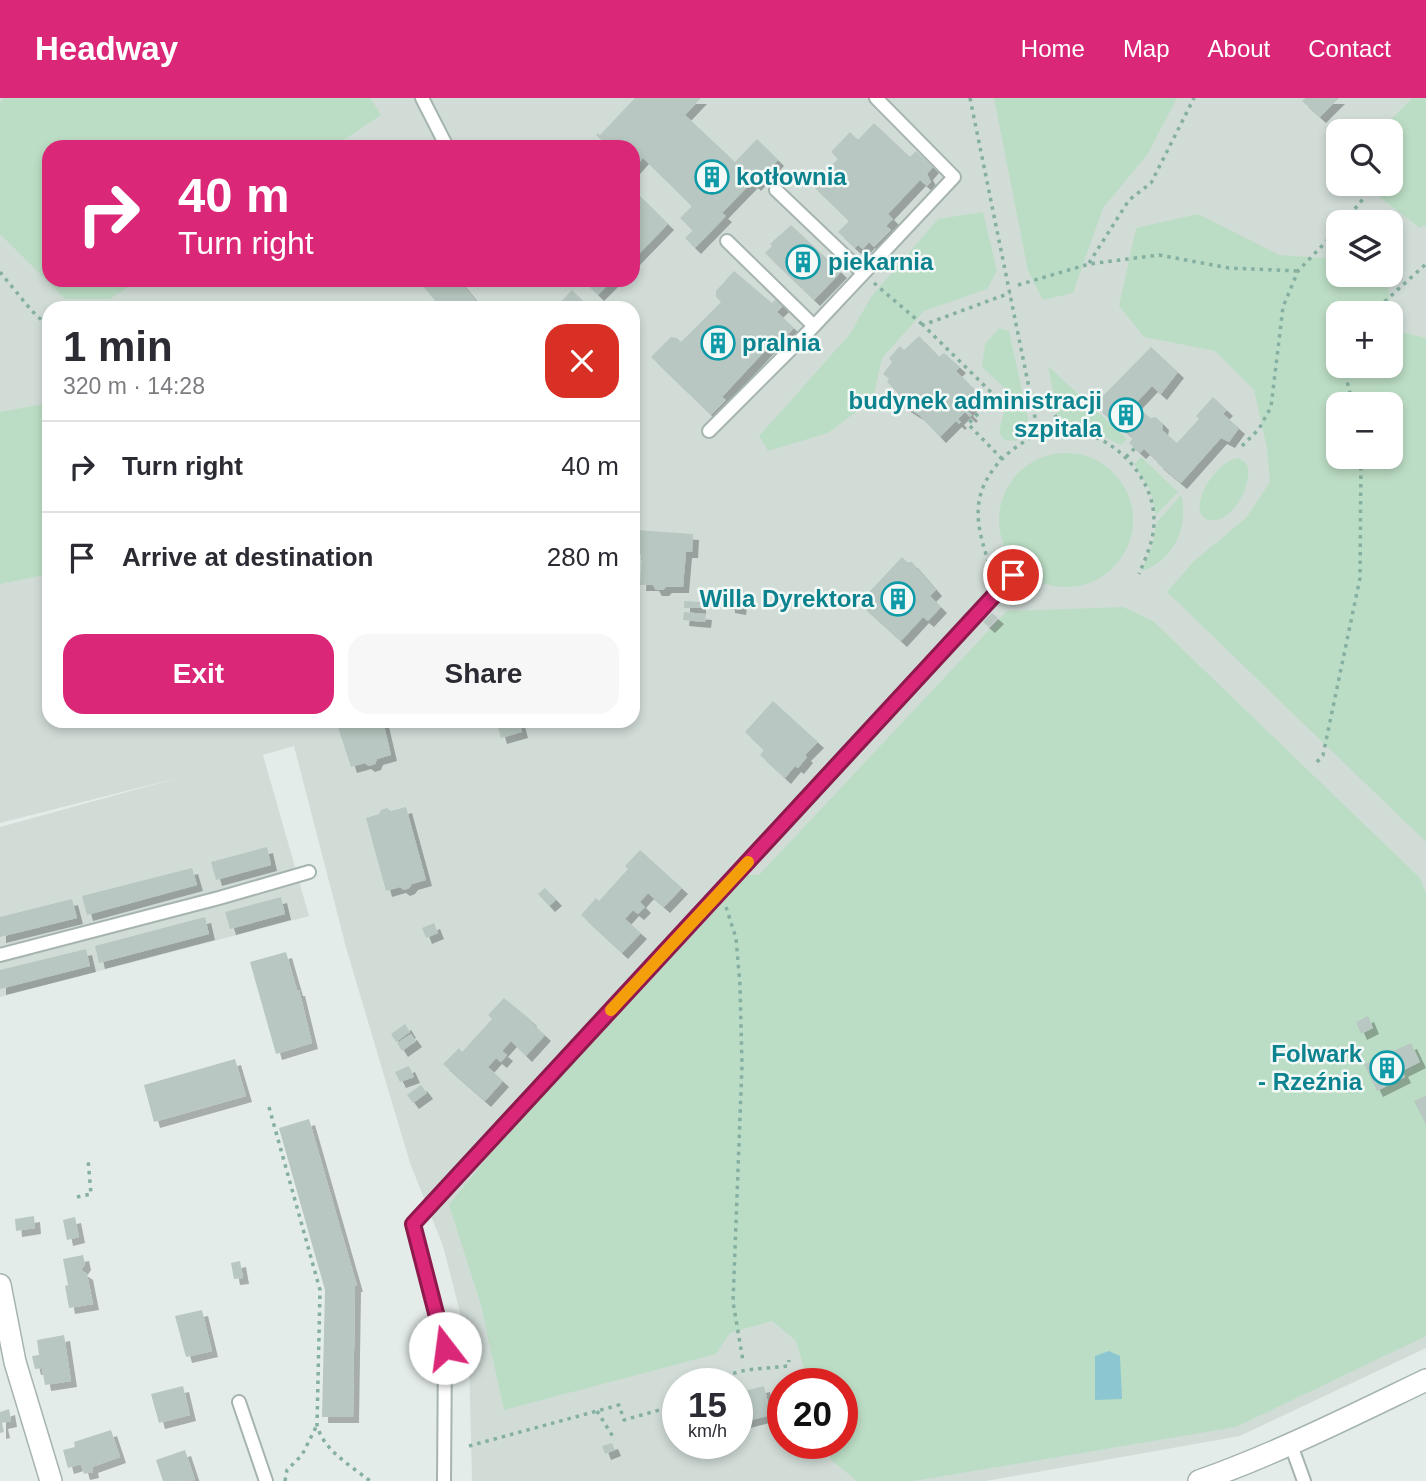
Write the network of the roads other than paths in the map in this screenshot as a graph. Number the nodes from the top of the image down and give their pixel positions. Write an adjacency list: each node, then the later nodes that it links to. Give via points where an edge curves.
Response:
1 (422, 98): 3 (lane)
2 (876, 98): 6 (lane, via 954,177)
3 (443, 140)
4 (776, 190): 6 (lane)
5 (727, 241): 7 (lane)
6 (863, 273): 7 (lane)
7 (814, 326): 8 (lane)
8 (709, 431)
9 (1013, 575): 18 (lane, via 413,1224 445,1348)
10 (309, 872): 11 (lane)
11 (0, 955)
12 (0, 1285): 16 (street, via 15,1362)
13 (1426, 1380): 15 (street)
14 (239, 1402): 17 (lane)
15 (1291, 1445): 19 (street); 20 (lane)
16 (51, 1481)
17 (266, 1481)
18 (444, 1481)
19 (1199, 1481)
20 (1304, 1481)

